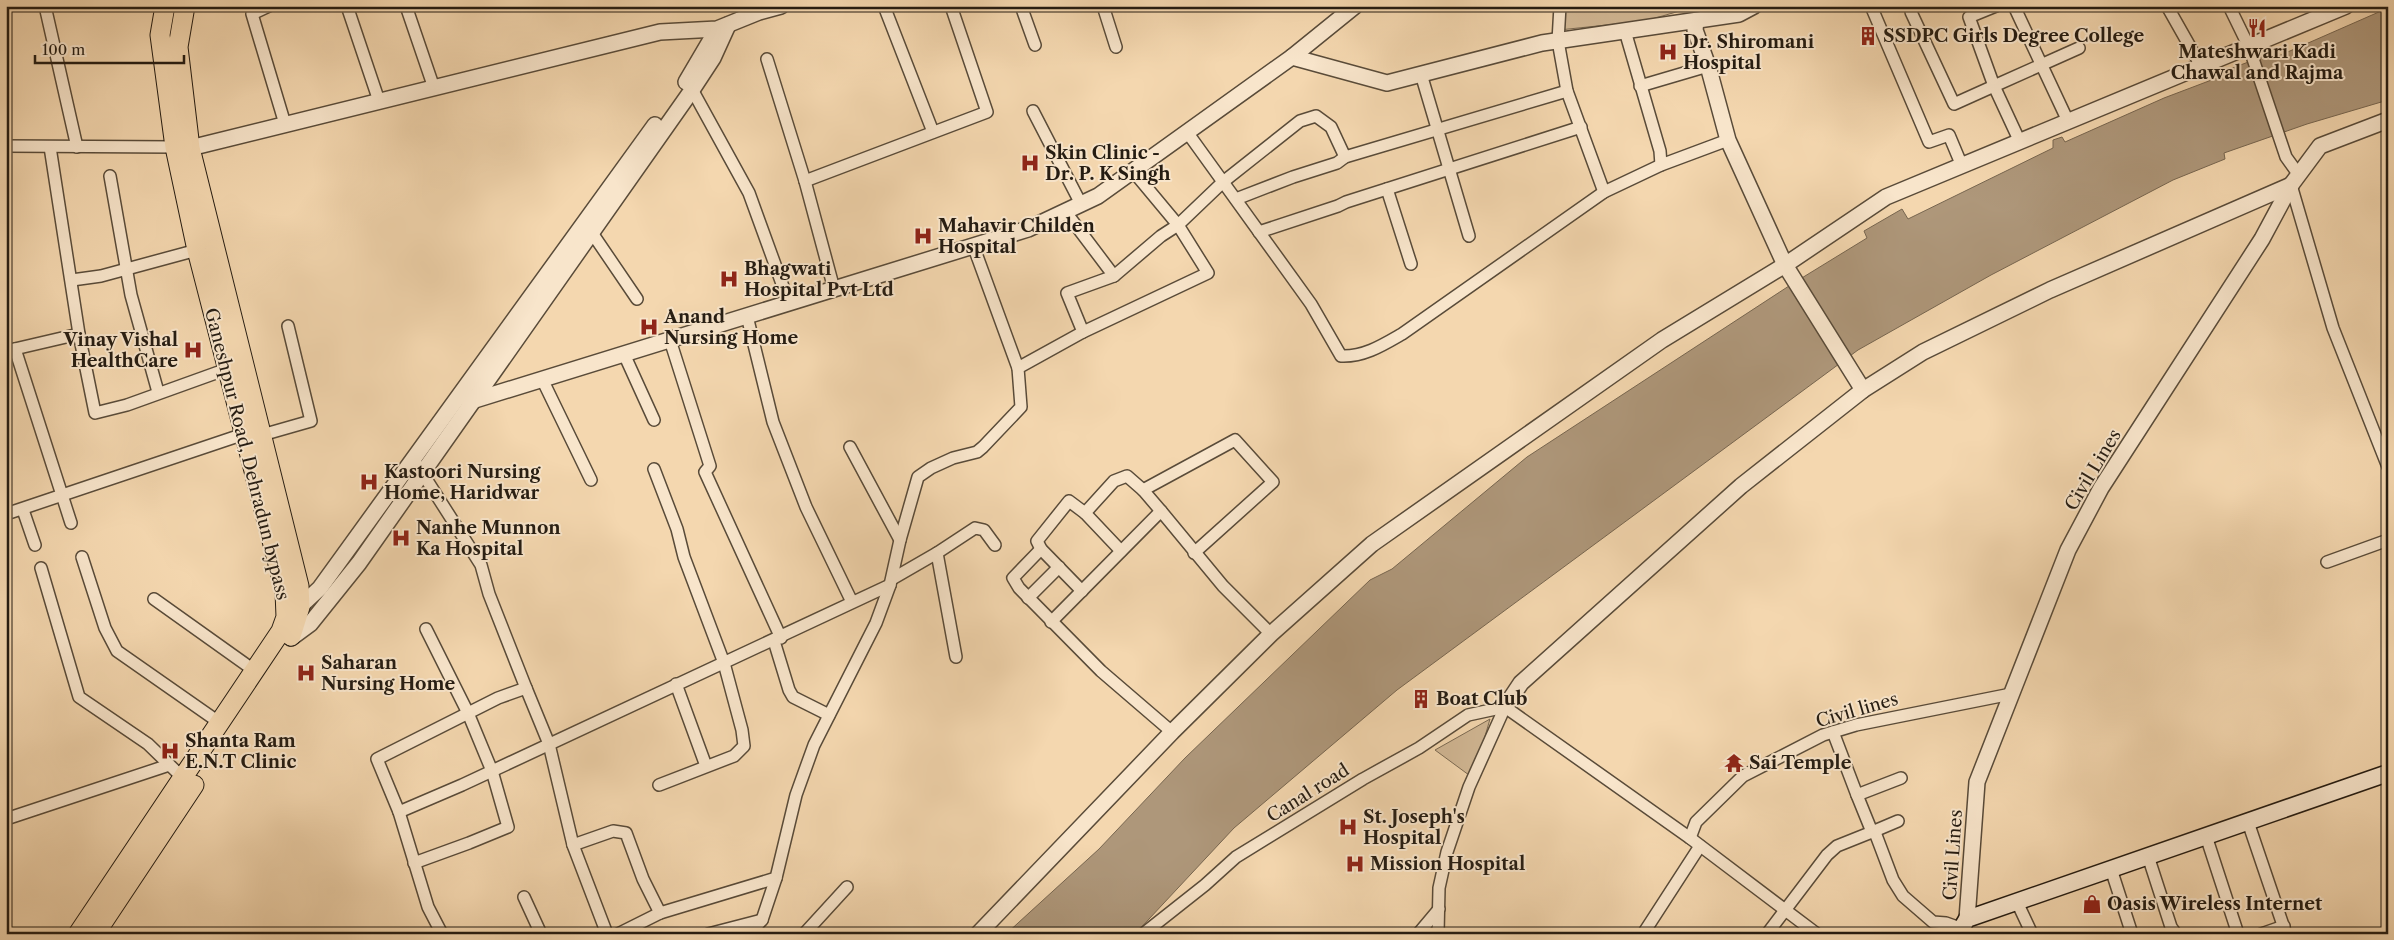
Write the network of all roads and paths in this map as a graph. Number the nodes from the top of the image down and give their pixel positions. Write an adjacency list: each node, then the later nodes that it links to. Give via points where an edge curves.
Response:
1 (46, 6): 54 (street)
2 (165, 6): 55 (main road, Ganeshpur Road, Dehradun bypass, via 160,34)
3 (185, 6): 55 (main road, via 178,47)
4 (269, 6): 45 (street, via 252,14)
5 (347, 6): 41 (street)
6 (406, 6): 39 (street)
7 (781, 6): 23 (street)
8 (884, 6): 48 (street)
9 (951, 6): 48 (street, via 987,112)
10 (1021, 6): 26 (street)
11 (1103, 6): 27 (street)
12 (1355, 6): 30 (street)
13 (1560, 6): 25 (street)
14 (1754, 6): 22 (street, via 1739,14)
15 (1871, 6): 58 (street, via 1929,142 1949,135)
16 (2014, 6): 32 (street)
17 (2166, 6): 34 (street)
18 (2229, 6): 29 (street)
19 (2346, 6): 29 (street)
20 (1993, 7): 38 (street, via 1969,17)
21 (1911, 12): 38 (street, via 1954,104)
22 (1696, 21): 24 (street); 33 (street, via 1695,30)
23 (722, 27): 36 (street); 39 (street, via 660,32)
24 (1625, 31): 25 (street); 37 (street)
25 (1558, 41): 35 (street); 40 (street)
26 (1035, 45)
27 (1116, 47)
28 (2079, 48): 32 (street)
29 (2250, 51): 34 (street); 62 (street)
30 (1292, 57): 35 (street, via 1387,83); 49 (street)
31 (767, 59): 63 (street)
32 (2040, 65): 38 (street); 43 (street)
33 (1708, 66): 37 (street); 50 (street)
34 (2201, 66): 51 (street)
35 (1421, 74): 47 (street)
36 (689, 85): 71 (street); 83 (street, via 749,193)
37 (1640, 86): 57 (street)
38 (1994, 86): 51 (street)
39 (434, 88): 41 (street)
40 (1567, 91): 46 (street); 47 (street)
41 (379, 101): 45 (street)
42 (1033, 111): 68 (street)
43 (2066, 117)
44 (2388, 120): 62 (street, Civil Lines, via 2320,146)
45 (285, 124): 55 (street)
46 (1582, 127): 59 (street); 66 (street)
47 (1439, 130): 56 (street); 59 (street)
48 (933, 132): 63 (street)
49 (1188, 132): 60 (street); 64 (street)
50 (1728, 140): 57 (street); 77 (street)
51 (2020, 142): 58 (street)
52 (6, 146): 53 (street)
53 (50, 147): 54 (street); 80 (street)
54 (77, 147): 55 (street)
55 (182, 147): 75 (main road, Ganeshpur Road, Dehradun bypass); 98 (main road)
56 (1345, 157): 64 (street, via 1330,127 1316,116 1300,121); 67 (street, via 1337,163)
57 (1661, 165): 66 (street)
58 (1962, 166): 77 (street, via 1886,198)
59 (1449, 170): 65 (street); 73 (street)
60 (1133, 171): 68 (street); 70 (street)
61 (110, 176): 78 (street)
62 (2295, 180): 94 (street, via 2050,290 1923,352); 101 (street, via 2333,328); 140 (street, Civil Lines, via 2262,239 2101,488 2068,550)
63 (805, 181): 81 (street)
64 (1223, 182): 67 (street); 70 (street)
65 (1388, 189): 72 (street); 76 (street)
66 (1604, 192): 72 (street, via 1402,334 1374,350 1349,356 1341,356 1310,304)
67 (1236, 199): 72 (street)
68 (1081, 204): 69 (street)
69 (1065, 212): 74 (street, via 1028,229); 79 (street)
70 (1178, 225): 79 (street); 86 (street, via 1208,273)
71 (589, 229): 82 (street); 96 (street)
72 (1259, 232)
73 (1469, 236)
74 (973, 245): 81 (street); 91 (street)
75 (196, 250): 78 (street); 92 (main road, Ganeshpur Road, Dehradun bypass)
76 (1411, 264)
77 (1785, 264): 94 (street); 132 (street, via 1662,340 1372,544)
78 (128, 267): 80 (street, via 101,276); 95 (street, via 131,295)
79 (1114, 276): 86 (street, via 1067,293)
80 (72, 280): 87 (street)
81 (834, 289): 83 (street)
82 (636, 300)
83 (789, 303): 84 (street)
84 (747, 316): 88 (street); 128 (street, via 773,422 806,507)
85 (288, 326): 98 (street, via 311,421)
86 (1083, 332): 91 (street)
87 (79, 334): 89 (street); 95 (street, via 95,413 127,406)
88 (670, 340): 90 (street); 134 (street, via 710,466 704,472)
89 (10, 350): 106 (street)
90 (624, 354): 93 (street); 97 (street)
91 (1018, 368): 112 (street, via 1021,407 977,452 954,458 918,477)
92 (227, 369): 95 (street); 98 (main road, Ganeshpur Road, Dehradun bypass)
93 (542, 380): 96 (street); 104 (street)
94 (1864, 390): 141 (street, via 1741,486 1520,683)
95 (158, 392)
96 (468, 398): 100 (street); 103 (street)
97 (654, 420)
98 (253, 434): 106 (street); 129 (main road, Ganeshpur Road, Dehradun bypass, via 284,591)
99 (850, 447): 112 (street)
100 (414, 460): 103 (street); 129 (street, via 320,588)
101 (2388, 467)
102 (654, 469): 136 (street)
103 (423, 474): 133 (street, via 359,564 310,624); 139 (street, via 481,565 488,594)
104 (591, 480)
105 (1143, 490): 108 (street); 109 (street, via 1127,476 1114,481); 119 (street, via 1236,440 1272,482)
106 (62, 496): 107 (street); 111 (street)
107 (23, 510): 110 (street); 114 (street)
108 (1161, 511): 117 (street); 119 (street)
109 (1085, 513): 116 (street, via 1069,501 1041,534 1037,541); 117 (street)
110 (6, 514)
111 (70, 523)
112 (900, 540): 124 (street)
113 (2388, 540): 121 (street)
114 (35, 545)
115 (995, 545): 118 (street, via 984,530 975,528)
116 (1040, 549): 122 (street); 126 (street, via 1014,578)
117 (1121, 551): 125 (street)
118 (937, 554): 124 (street); 135 (street)
119 (1194, 554): 132 (street)
120 (82, 557): 144 (street, via 105,628 117,651)
121 (2327, 562)
122 (1058, 567): 125 (street); 126 (street)
123 (41, 568): 150 (street, via 79,697 148,744)
124 (891, 582): 128 (street); 143 (street, via 876,623)
125 (1082, 591): 130 (street)
126 (1028, 598): 130 (street)
127 (154, 599): 137 (street)
128 (852, 602): 134 (street)
129 (293, 612): 133 (main road); 137 (main road, Ganeshpur Road, Dehradun bypass)
130 (1051, 622): 145 (street, via 1101,671)
131 (426, 629): 142 (street)
132 (1272, 634): 145 (street)
133 (291, 638): 179 (main road)
134 (777, 639): 136 (street); 143 (street, via 793,696)
135 (956, 657)
136 (724, 663): 138 (street); 148 (street, via 744,746 734,756)
137 (255, 671): 144 (main road, Ganeshpur Road, Dehradun bypass)
138 (676, 684): 147 (street); 148 (street)
139 (526, 688): 142 (street); 147 (street)
140 (2011, 694): 146 (street, Civil lines, via 1856,724); 175 (street, Civil Lines, via 1977,782)
141 (1505, 707): 161 (street); 171 (street, via 1469,787 1448,852 1439,888); 187 (street, Canal road, via 1468,715 1419,748 1236,857)
142 (468, 713): 149 (street); 155 (street, via 378,759)
143 (829, 714): 167 (street, via 796,795)
144 (220, 723): 150 (main road, Ganeshpur Road, Dehradun bypass)
145 (1172, 732): 186 (street)
146 (1833, 732): 154 (street); 161 (street, Civil lines, via 1744,776 1696,822)
147 (548, 744): 149 (street); 162 (street)
148 (706, 766): 153 (street)
149 (492, 771): 155 (street); 165 (street, via 508,826)
150 (176, 772): 156 (street); 178 (main road, Ganeshpur Road, Dehradun bypass)
151 (2388, 773): 158 (main road)
152 (1902, 778): 154 (street)
153 (659, 785)
154 (1857, 795): 159 (street)
155 (399, 812): 165 (street)
156 (6, 819)
157 (1898, 822): 159 (street)
158 (2248, 822): 160 (main road); 176 (street)
159 (1872, 832): 172 (street, via 1837,846); 175 (street, via 1876,835 1892,880 1903,896 1933,922)
160 (2206, 836): 164 (main road); 196 (street)
161 (1690, 838): 163 (street)
162 (573, 845): 173 (street, via 613,831 626,833); 182 (street)
163 (1700, 846): 172 (street); 190 (street)
164 (2148, 856): 166 (main road); 195 (street)
165 (414, 863): 180 (street, via 428,907)
166 (2111, 869): 170 (main road); 194 (street)
167 (776, 878): 173 (street); 174 (street)
168 (847, 886): 177 (street)
169 (524, 897): 181 (street)
170 (2017, 902): 175 (main road); 193 (street)
171 (1438, 909): 188 (street); 189 (street)
172 (1785, 910): 191 (street); 192 (street)
173 (660, 913): 183 (street)
174 (762, 920): 184 (street); 185 (street)
175 (1962, 927)
176 (2285, 930): 197 (street)
177 (808, 933)
178 (78, 934)
179 (95, 934)
180 (442, 934)
181 (541, 934)
182 (607, 934)
183 (618, 934)
184 (708, 934)
185 (749, 934)
186 (978, 934)
187 (1143, 934)
188 (1418, 934)
189 (1438, 934)
190 (1643, 934)
191 (1767, 934)
192 (1818, 934)
193 (2032, 934)
194 (2132, 934)
195 (2176, 934)
196 (2238, 934)
197 (2260, 934)

